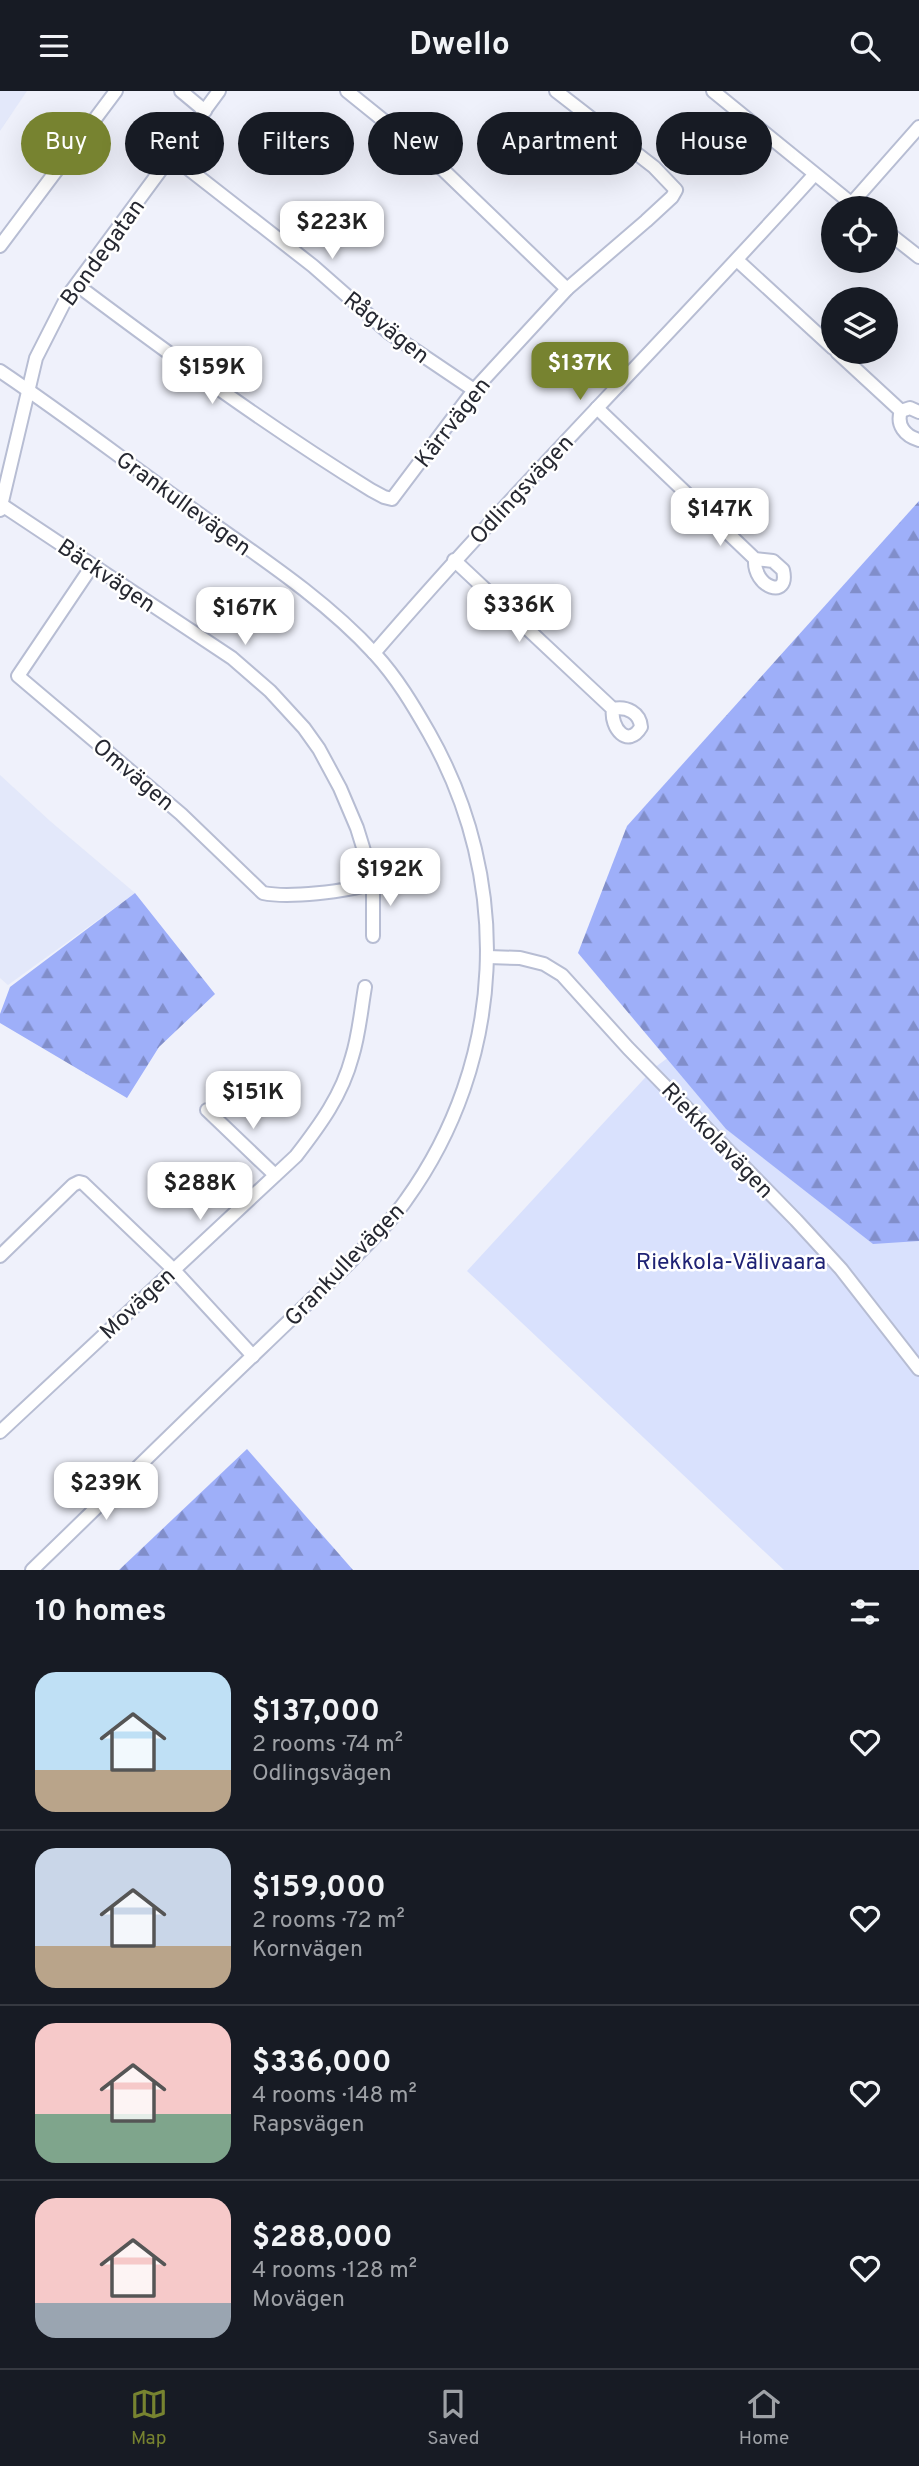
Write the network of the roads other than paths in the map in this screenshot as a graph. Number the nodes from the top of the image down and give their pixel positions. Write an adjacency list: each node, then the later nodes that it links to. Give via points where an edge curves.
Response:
1 (116, 91): 15 (street)
2 (181, 91): 7 (street)
3 (219, 91): 7 (street, Bondegatan)
4 (347, 91): 19 (street, via 435,162)
5 (556, 91): 19 (street, Kärrvägen, via 615,135 676,190)
6 (713, 91): 11 (street)
7 (205, 111)
8 (919, 127): 13 (street)
9 (158, 175): 18 (street, Bondegatan)
10 (196, 175): 24 (street, Rågvägen, via 313,266 388,332)
11 (814, 175): 12 (street); 17 (street, Odlingsvägen)
12 (841, 196)
13 (862, 196)
14 (898, 240): 16 (street)
15 (0, 246)
16 (919, 257)
17 (737, 260): 20 (street); 25 (street, Odlingsvägen)
18 (77, 285): 23 (street, Bondegatan, via 49,330); 24 (street, Kärrvägen, via 257,417 384,497 392,499)
19 (567, 289): 24 (street, Kärrvägen)
20 (821, 337)
21 (850, 364): 26 (street)
22 (0, 371): 23 (street, Grankullevägen)
23 (27, 389): 29 (street, Bondegatan); 33 (street, Grankullevägen, via 288,579)
24 (474, 390)
25 (597, 408): 30 (street); 31 (street, Odlingsvägen)
26 (901, 411): 27 (street); 28 (street, via 901,427)
27 (919, 412)
28 (919, 440)
29 (1, 508): 32 (street, Bäckvägen)
30 (755, 559)
31 (454, 561): 33 (street, Odlingsvägen); 34 (street)
32 (92, 566): 35 (street, Bäckvägen, via 232,658 304,728 340,787 357,828); 35 (street, Omvägen, via 18,676 172,805 262,893 289,895)
33 (374, 653): 37 (street, Grankullevägen, via 409,698 460,797 484,898)
34 (613, 709)
35 (371, 883): 36 (street, Bäckvägen)
36 (373, 936)
37 (488, 957): 43 (street, Grankullevägen, via 477,1045 463,1093 431,1162 392,1219); 44 (street, Riekkolavägen, via 520,958 562,975 841,1269)
38 (365, 987): 40 (street, Movägen, via 353,1056 342,1087 318,1128)
39 (207, 1110): 40 (street)
40 (275, 1175): 42 (street, Movägen)
41 (0, 1256): 42 (street, via 79,1182)
42 (173, 1269): 43 (street); 45 (street, Movägen)
43 (253, 1356): 46 (street, Grankullevägen)
44 (919, 1369)
45 (0, 1432)
46 (32, 1570)

